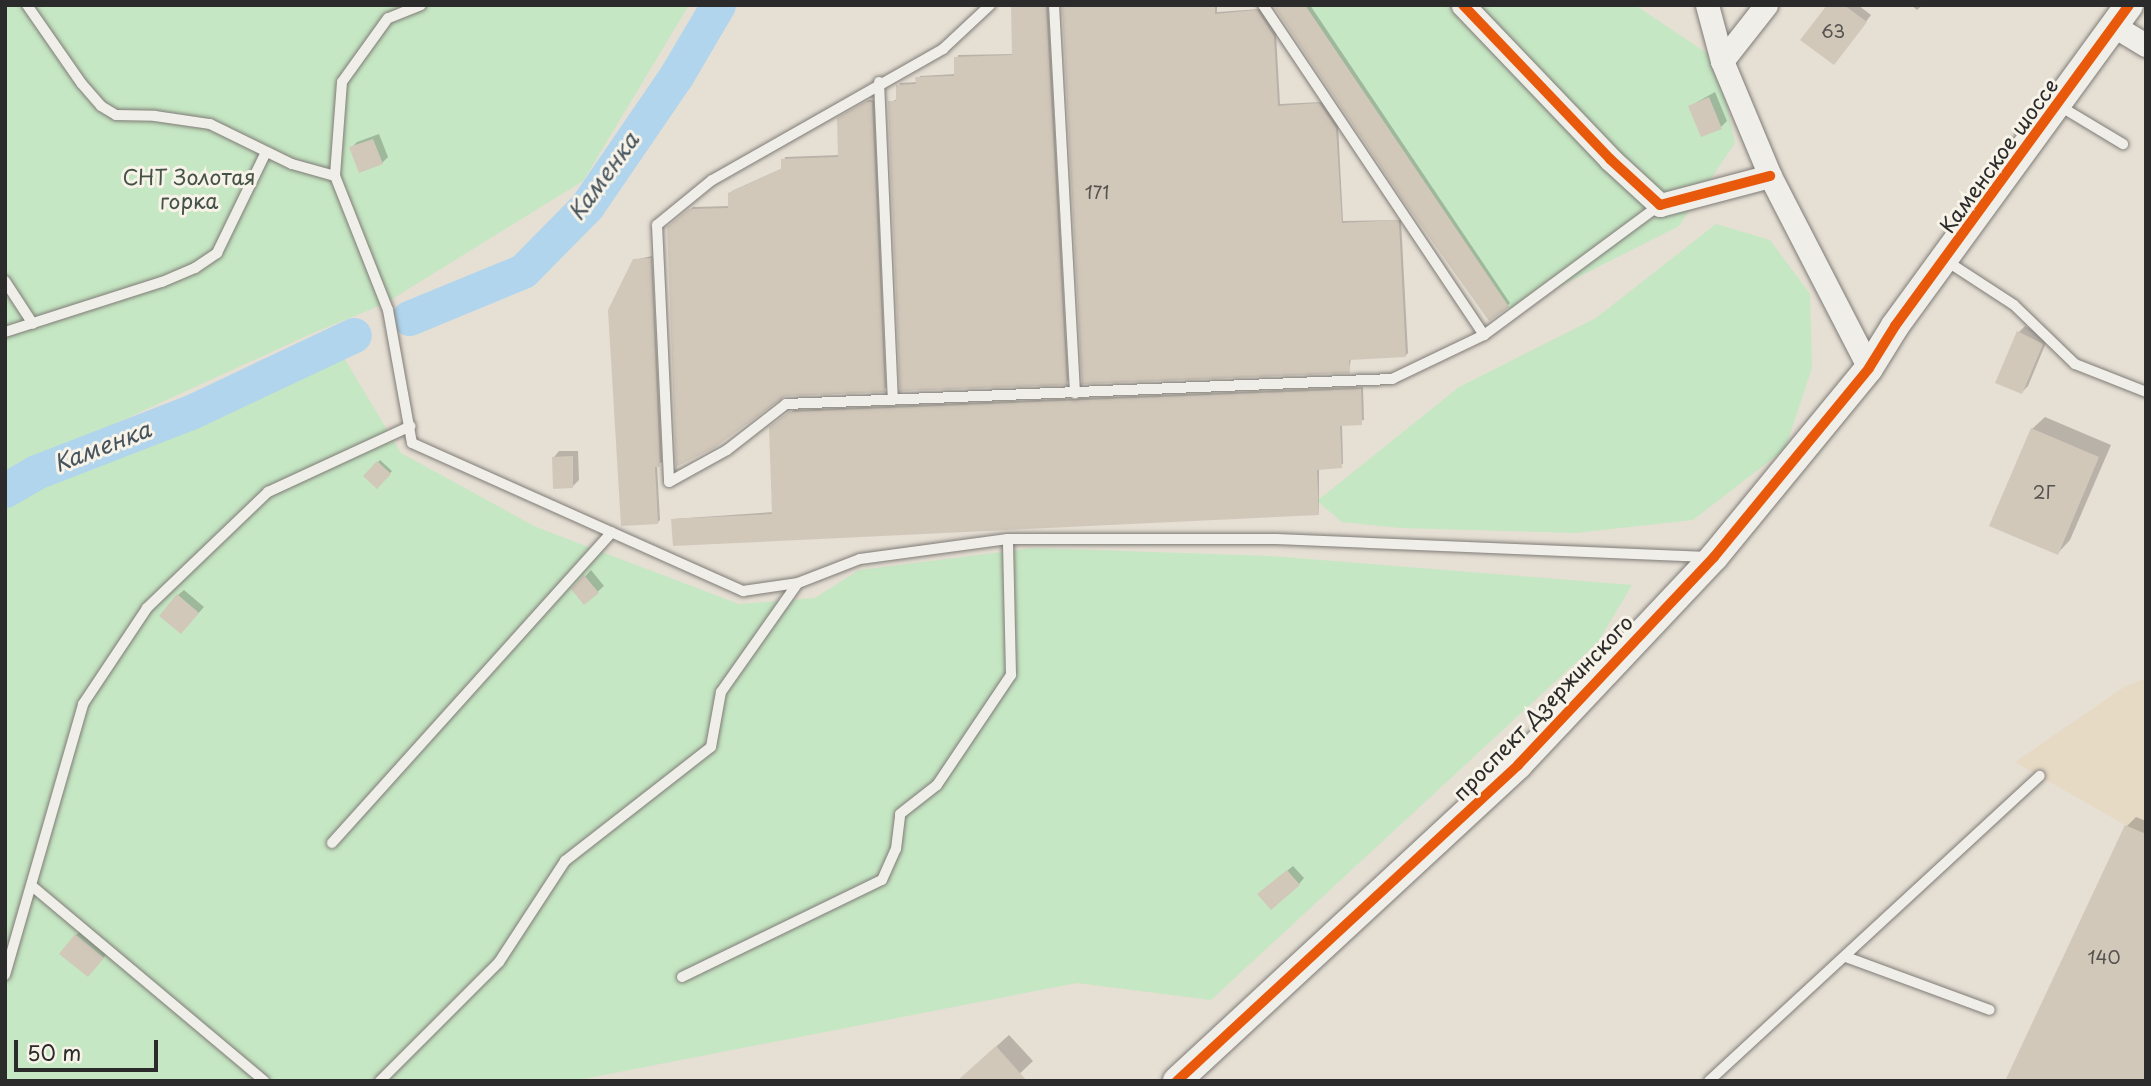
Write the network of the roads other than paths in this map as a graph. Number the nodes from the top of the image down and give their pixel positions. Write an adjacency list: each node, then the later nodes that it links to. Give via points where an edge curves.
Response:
1 (27, 5): 15 (lane, via 101,106 116,115 210,124)
2 (421, 5): 16 (lane, via 388,18 342,82)
3 (990, 5): 12 (lane, via 943,49)
4 (1054, 5): 27 (lane)
5 (1263, 5): 24 (lane)
6 (1463, 5): 18 (street)
7 (1707, 5): 11 (street)
8 (1766, 5): 11 (street)
9 (2122, 16): 10 (street); 13 (street, Каменское шоссе)
10 (2146, 46)
11 (1722, 61): 17 (street)
12 (879, 82): 28 (lane); 28 (lane, via 712,180 657,225 669,482 727,450 786,404)
13 (2058, 105): 14 (lane); 19 (street, Каменское шоссе)
14 (2123, 144)
15 (266, 152): 16 (lane); 21 (lane, via 217,253 162,282)
16 (335, 176): 29 (lane, via 388,310)
17 (1770, 176): 18 (street); 25 (street)
18 (1660, 205): 24 (lane)
19 (1945, 260): 22 (street, Каменское шоссе); 26 (lane, via 2014,305 2075,364)
20 (5, 281): 21 (lane)
21 (33, 324): 23 (lane)
22 (1895, 326): 25 (street, проспект Дзержинского)
23 (5, 332)
24 (1484, 335): 27 (lane, via 1392,379)
25 (1870, 368): 32 (street, проспект Дзержинского)
26 (2146, 392)
27 (1074, 393): 28 (lane)
28 (893, 400)
29 (411, 426): 30 (lane, via 412,443); 36 (lane, via 268,492 147,608 82,704)
30 (612, 532): 33 (lane, via 743,591); 35 (lane)
31 (1008, 539): 32 (lane, via 1276,539); 33 (lane, via 860,559); 39 (lane, via 1011,675 937,785 900,814 896,849 882,880)
32 (1714, 557): 41 (street, проспект Дзержинского, via 1518,765)
33 (798, 583): 43 (lane, via 721,692 711,747 565,861 499,962)
34 (2040, 776): 37 (lane)
35 (332, 843)
36 (32, 886): 38 (lane); 42 (lane)
37 (1846, 957): 40 (lane); 44 (lane)
38 (5, 975)
39 (682, 977)
40 (1990, 1010)
41 (1189, 1078)
42 (264, 1081)
43 (380, 1081)
44 (1709, 1081)

